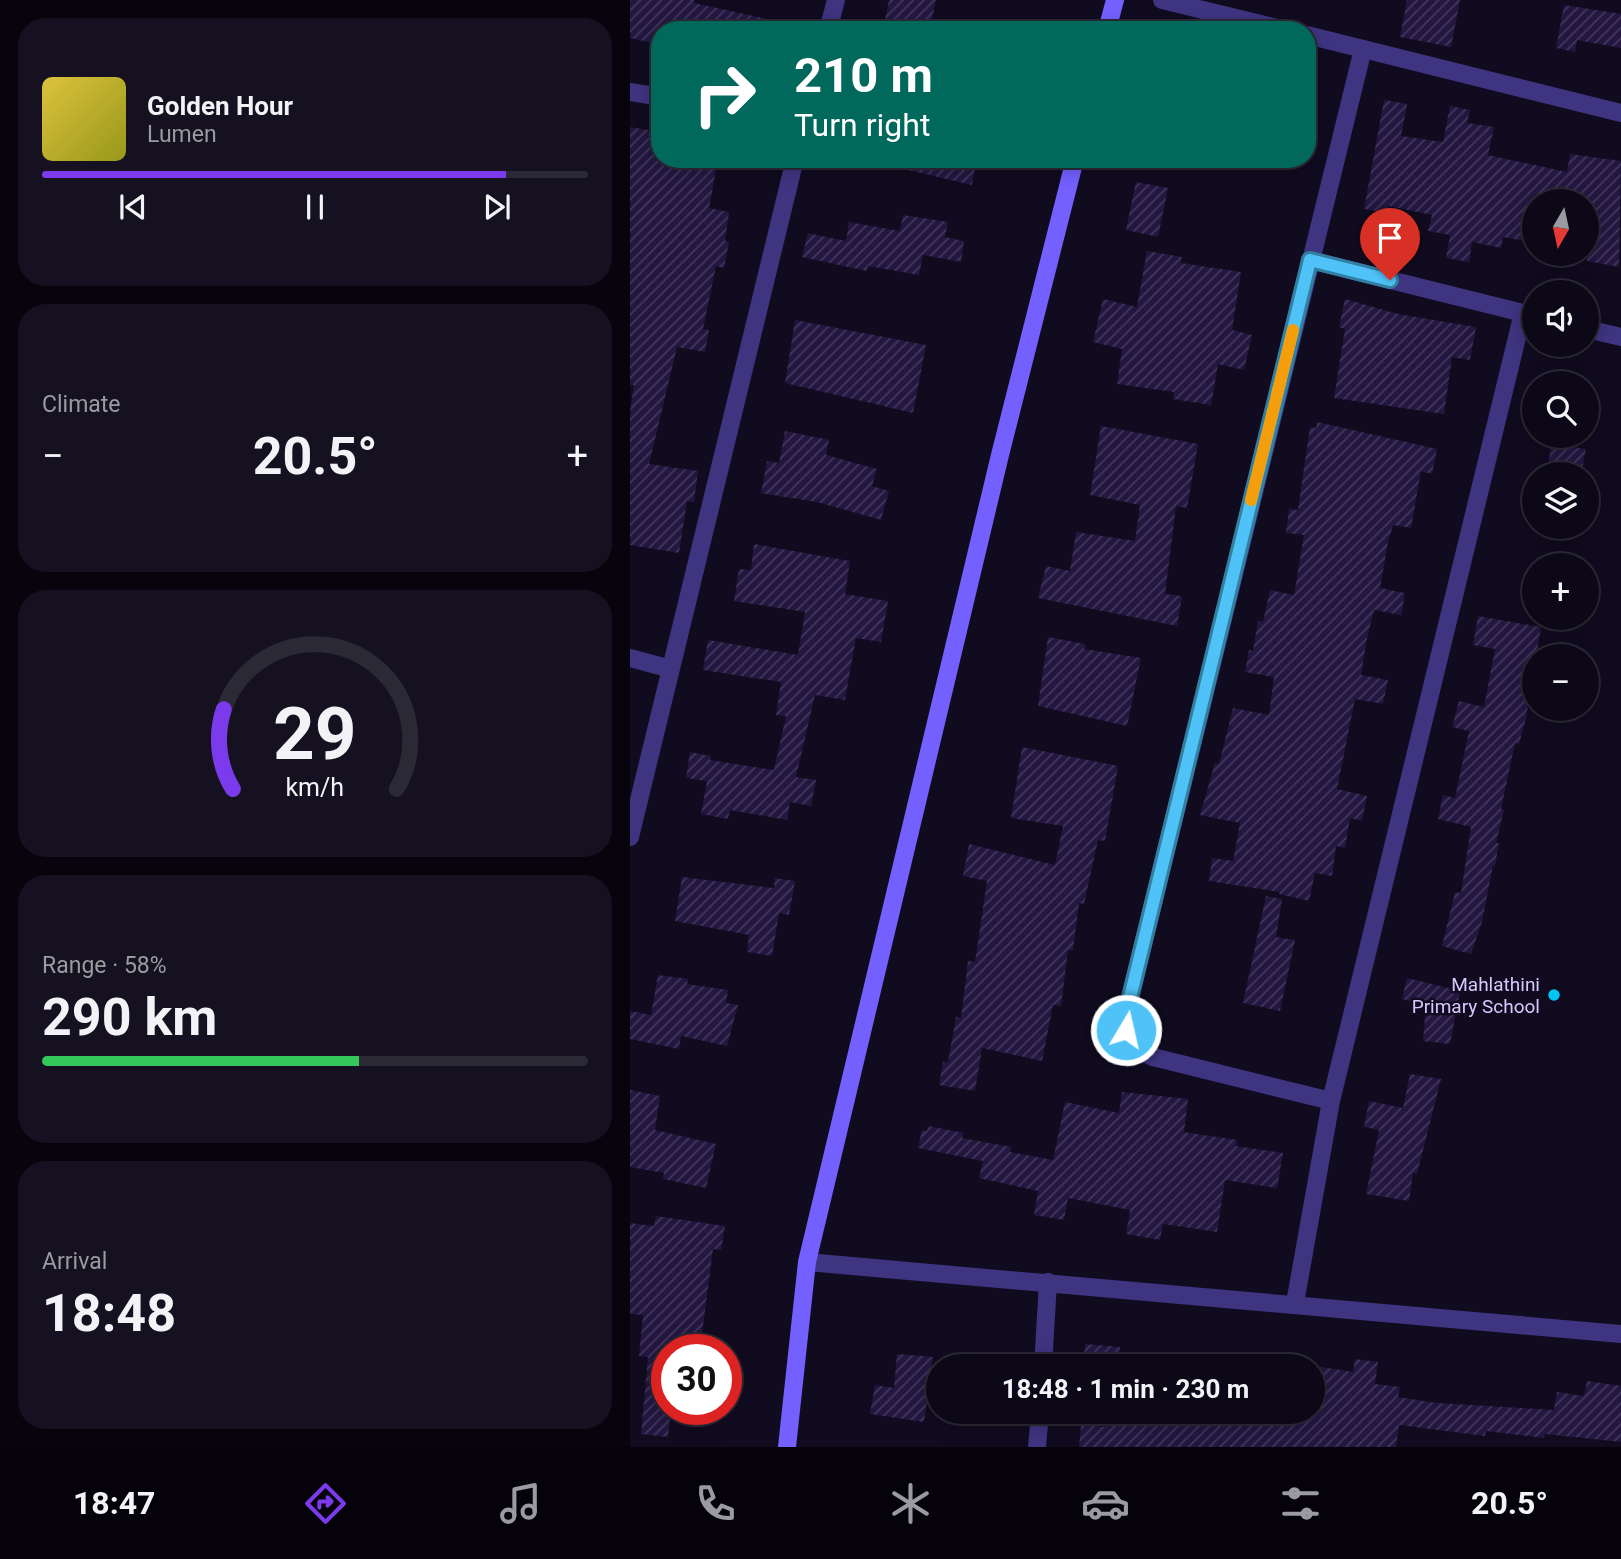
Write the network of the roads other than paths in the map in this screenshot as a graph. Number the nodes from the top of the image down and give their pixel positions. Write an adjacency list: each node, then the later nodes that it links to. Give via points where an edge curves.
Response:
1 (836, 0): 4 (street)
2 (1115, 0): 5 (street)
3 (1162, 0): 6 (street)
4 (830, 21)
5 (1110, 21)
6 (1248, 21)
7 (1316, 37): 8 (street)
8 (1363, 48): 11 (street); 14 (street)
9 (630, 92): 10 (street)
10 (651, 96)
11 (1621, 113)
12 (793, 168): 20 (street)
13 (1073, 168): 23 (street)
14 (1310, 260): 15 (street); 22 (street, via 1126,1014 1126,1030 1127,1040 1136,1050 1153,1057)
15 (1522, 313)
16 (1599, 332): 17 (street)
17 (1621, 337)
18 (1522, 343): 22 (street)
19 (630, 658): 20 (street)
20 (671, 669): 21 (street)
21 (630, 837)
22 (1331, 1101): 25 (street)
23 (807, 1262): 24 (street); 29 (street)
24 (1048, 1282): 25 (street); 27 (street)
25 (1295, 1303): 26 (street)
26 (1621, 1334)
27 (1044, 1354)
28 (1039, 1424): 30 (street)
29 (787, 1447)
30 (1037, 1447)

